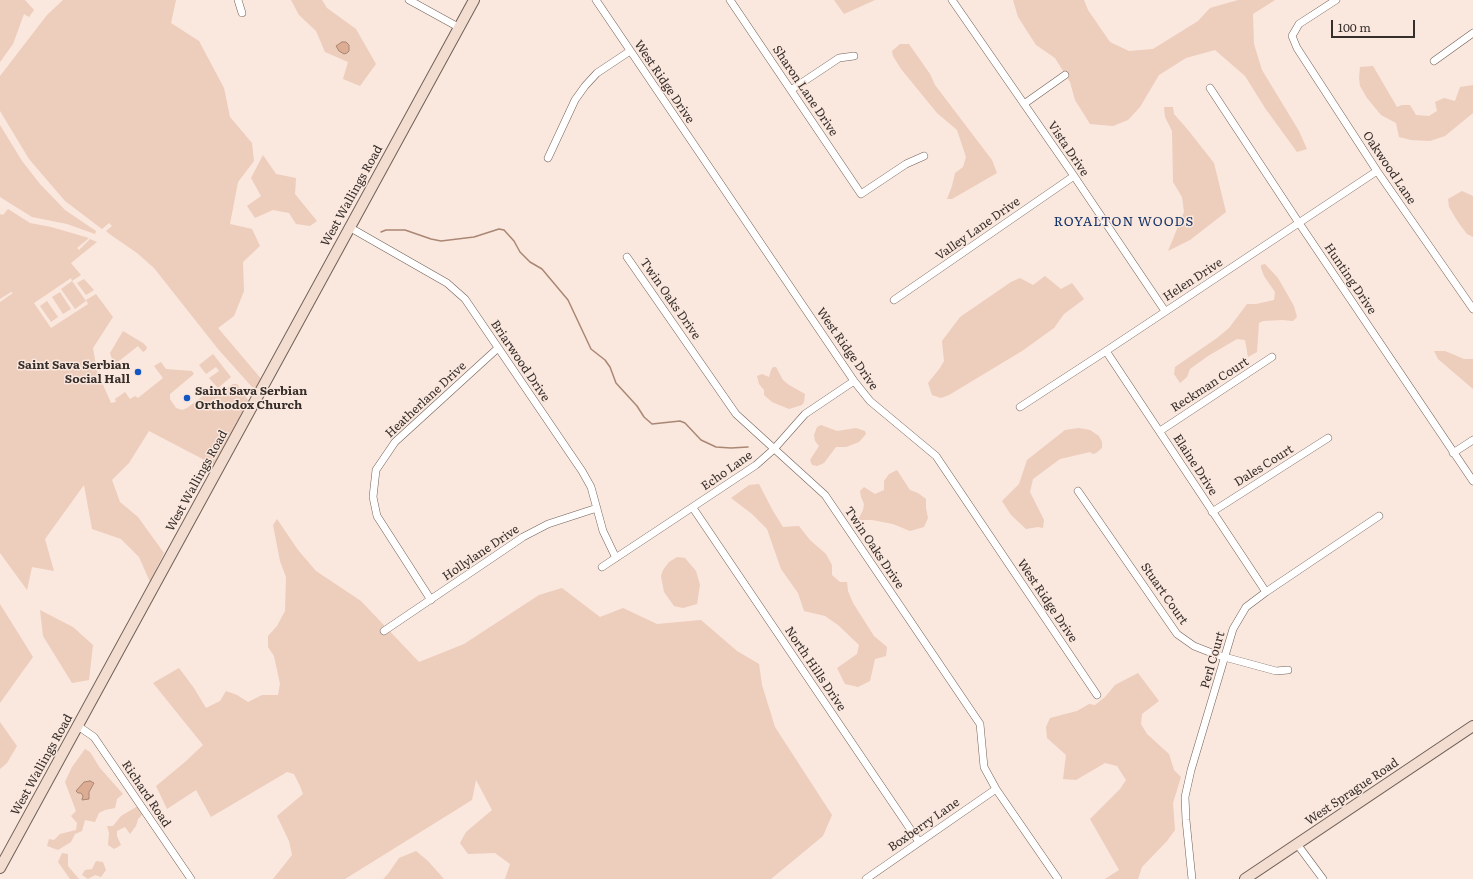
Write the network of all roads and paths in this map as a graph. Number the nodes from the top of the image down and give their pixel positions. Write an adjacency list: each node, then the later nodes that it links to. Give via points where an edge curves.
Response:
1 (238, 0): 8 (street)
2 (409, 0): 9 (street)
3 (474, 0): 9 (street, West Wallings Road)
4 (596, 0): 11 (street, West Ridge Drive)
5 (952, 0): 17 (street, Vista Drive)
6 (1336, 0): 20 (street, Oakwood Lane, via 1299,24 1292,36 1297,48)
7 (734, 1): 16 (street, Sharon Lane Drive)
8 (242, 13)
9 (460, 28): 23 (street, West Wallings Road)
10 (1473, 33): 13 (street)
11 (630, 51): 19 (street, via 597,73 585,86 575,100); 31 (street, West Ridge Drive)
12 (854, 56): 16 (street, via 839,58)
13 (1434, 61)
14 (1065, 75): 17 (street)
15 (1210, 88): 22 (street, Hunting Drive)
16 (791, 90): 18 (street, Sharon Lane Drive, via 861,194 906,164)
17 (1024, 104): 21 (street, Vista Drive)
18 (924, 156)
19 (548, 158)
20 (1377, 171): 22 (street, Helen Drive); 26 (street, Oakwood Lane)
21 (1074, 176): 25 (street, Valley Lane Drive); 27 (street, Vista Drive)
22 (1299, 223): 27 (street, Helen Drive); 37 (street, Hunting Drive)
23 (349, 227): 28 (street, Briarwood Drive, via 447,283 465,299); 52 (street, West Wallings Road)
24 (627, 257): 36 (street, Twin Oaks Drive, via 736,414)
25 (894, 300)
26 (1473, 309)
27 (1165, 311): 29 (street, Helen Drive)
28 (498, 348): 40 (street, Briarwood Drive, via 582,471 591,487); 47 (street, Heatherlane Drive, via 395,442 376,470 373,496 377,516)
29 (1106, 351): 32 (street, Helen Drive); 33 (street, Elaine Drive)
30 (1272, 357): 33 (street, Reckman Court)
31 (854, 381): 36 (street, Echo Lane, via 805,414); 51 (street, West Ridge Drive, via 870,401 936,456)
32 (1020, 407)
33 (1160, 431): 42 (street, Elaine Drive)
34 (1328, 438): 42 (street, Dales Court)
35 (1473, 440): 37 (street)
36 (774, 449): 41 (street, Echo Lane, via 756,465); 54 (street, Twin Oaks Drive, via 825,495 980,724 984,767)
37 (1453, 453): 38 (street, Hunting Drive)
38 (1473, 481)
39 (1078, 491): 49 (street, Stuart Court, via 1177,634 1194,646)
40 (597, 508): 44 (street, Briarwood Drive, via 603,531); 47 (street, Hollylane Drive, via 548,524)
41 (693, 508): 44 (street, Echo Lane); 55 (street, North Hills Drive)
42 (1212, 512): 46 (street, Elaine Drive)
43 (1379, 516): 46 (street, Perl Court)
44 (616, 558): 45 (street, Echo Lane)
45 (602, 567)
46 (1266, 592): 49 (street, Perl Court, via 1246,607 1233,629)
47 (431, 600): 48 (street, Hollylane Drive)
48 (384, 631)
49 (1225, 658): 50 (street, Stuart Court, via 1276,671); 61 (street, Perl Court, via 1185,797)
50 (1288, 670)
51 (1097, 695)
52 (78, 726): 57 (street, West Wallings Road); 58 (street, Richard Road, via 94,736)
53 (1473, 726): 56 (street, West Sprague Road)
54 (996, 789): 55 (street, Boxberry Lane); 60 (street, Twin Oaks Drive)
55 (919, 842): 59 (street, Boxberry Lane)
56 (1297, 844): 62 (street, West Sprague Road); 63 (street)
57 (0, 868)
58 (191, 879)
59 (866, 879)
60 (1058, 879)
61 (1192, 879)
62 (1245, 879)
63 (1323, 879)

